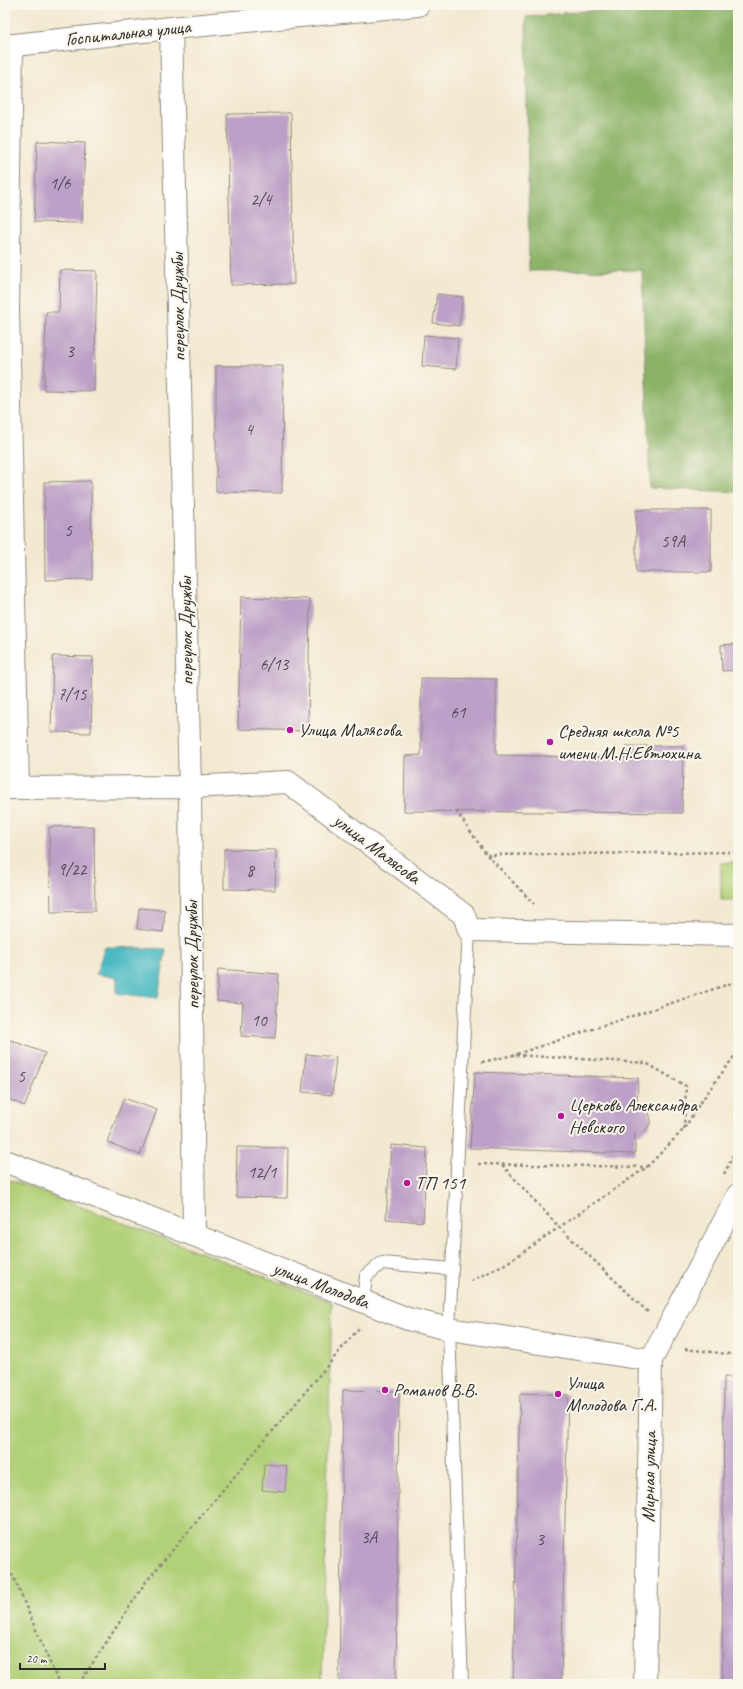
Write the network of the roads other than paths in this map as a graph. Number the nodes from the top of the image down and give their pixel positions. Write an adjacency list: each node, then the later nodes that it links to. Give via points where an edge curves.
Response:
1 (418, 5): 2 (street, Госпитальная улица)
2 (371, 7): 3 (street, Госпитальная улица)
3 (171, 28): 4 (street, Госпитальная улица); 5 (street, переулок Дружбы)
4 (8, 45): 6 (street)
5 (190, 786): 6 (street, улица Малясова); 7 (street, улица Малясова, via 288,782 464,915); 11 (street, переулок Дружбы)
6 (11, 788)
7 (469, 930): 8 (street); 12 (lane)
8 (738, 936)
9 (5, 1161): 11 (street, улица Молодова)
10 (738, 1195): 15 (street, Мирная улица)
11 (194, 1235): 13 (street, улица Молодова)
12 (452, 1269): 13 (lane, via 382,1263 366,1276); 14 (lane)
13 (370, 1304): 14 (street, улица Молодова, via 408,1319)
14 (449, 1328): 15 (street, улица Молодова); 16 (lane)
15 (655, 1353): 17 (street, Мирная улица)
16 (462, 1684)
17 (645, 1684)

